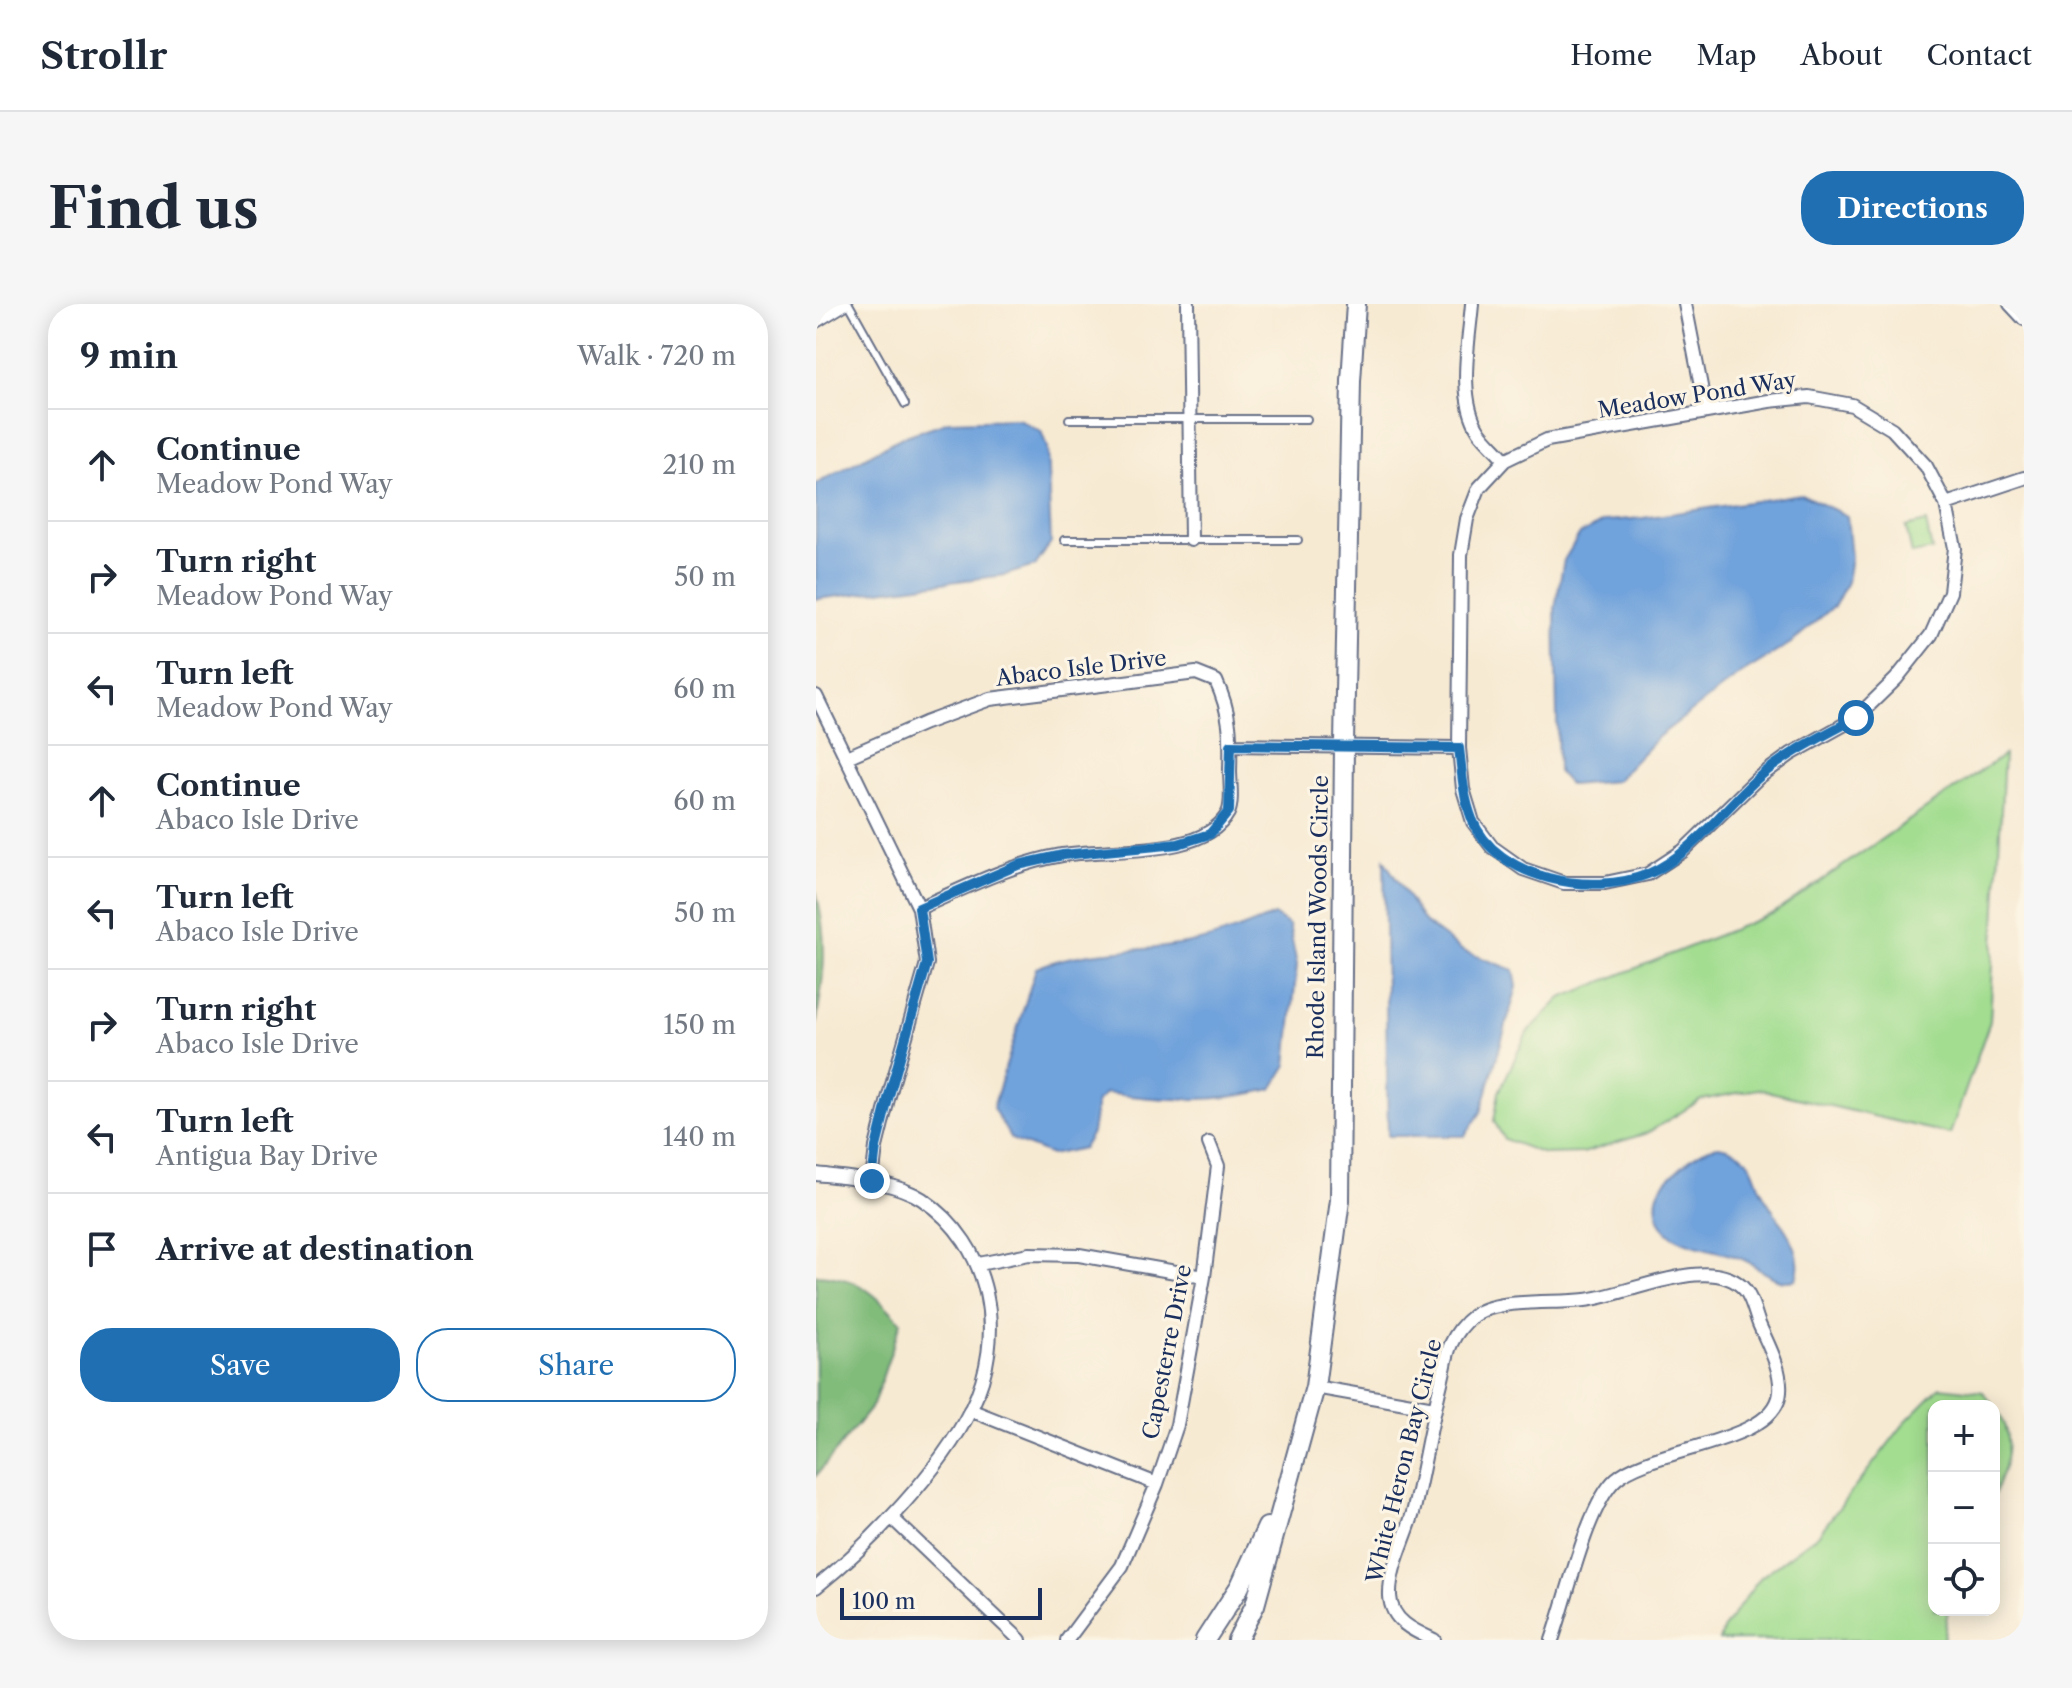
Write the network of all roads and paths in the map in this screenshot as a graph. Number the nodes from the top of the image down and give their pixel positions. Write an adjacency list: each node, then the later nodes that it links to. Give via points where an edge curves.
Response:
1 (846, 304): 8 (street); 9 (lane)
2 (1188, 304): 12 (street)
3 (1356, 304): 21 (street, Rhode Island Woods Circle)
4 (1472, 304): 14 (street, via 1469,406 1479,430)
5 (1685, 304): 10 (street)
6 (2010, 304): 7 (street)
7 (2024, 319)
8 (816, 321)
9 (905, 404)
10 (1706, 412): 14 (street, Meadow Pond Way, via 1547,440); 16 (street, Meadow Pond Way, via 1809,397 1852,405 1892,429 1926,466)
11 (1069, 419): 12 (lane)
12 (1190, 419): 13 (lane); 18 (street)
13 (1307, 419)
14 (1505, 460): 23 (street, Meadow Pond Way, via 1479,488 1461,555)
15 (2024, 478): 16 (street)
16 (1946, 504): 23 (street, Meadow Pond Way, via 1955,548 1950,592 1931,635 1896,679 1856,718 1758,778 1683,851 1648,874 1605,883 1564,883 1523,869 1492,847 1473,822)
17 (1064, 540): 18 (lane)
18 (1191, 540): 19 (lane)
19 (1298, 540)
20 (816, 696): 24 (street)
21 (1344, 744): 22 (street); 23 (street); 31 (street, Rhode Island Woods Circle, via 1340,1200)
22 (1231, 745): 24 (street, Abaco Isle Drive, via 1227,705 1216,681 1196,673 990,699); 25 (street, Abaco Isle Drive, via 1229,811 1210,834 1178,844 1063,855 1018,865)
23 (1459, 748)
24 (847, 757): 25 (street)
25 (919, 908): 28 (street, via 927,963 888,1099)
26 (1209, 1143): 30 (street, Capesterre Drive, via 1218,1166)
27 (816, 1174): 28 (street)
28 (872, 1181): 29 (street, via 920,1198 958,1232)
29 (979, 1264): 30 (street, via 1029,1254 1079,1255); 33 (street, via 991,1333 985,1373)
30 (1204, 1277): 35 (street, Capesterre Drive, via 1177,1425)
31 (1315, 1387): 32 (street); 34 (street, Rhode Island Woods Circle)
32 (1434, 1408): 42 (street, White Heron Bay Circle, via 1390,1597 1396,1617); 43 (street, White Heron Bay Circle, via 1451,1344 1477,1313 1498,1304 1604,1298 1689,1274 1722,1274 1746,1290 1778,1370 1780,1394 1773,1412 1748,1430 1640,1463 1616,1479 1597,1504)
33 (970, 1410): 35 (street); 36 (street)
34 (1291, 1477): 40 (street, Rhode Island Woods Circle, via 1240,1586); 41 (street, Rhode Island Woods Circle, via 1255,1605)
35 (1157, 1484): 39 (street, Capesterre Drive, via 1122,1566)
36 (891, 1517): 37 (street); 38 (street)
37 (816, 1587)
38 (1020, 1640)
39 (1067, 1640)
40 (1205, 1640)
41 (1237, 1640)
42 (1434, 1640)
43 (1552, 1640)

